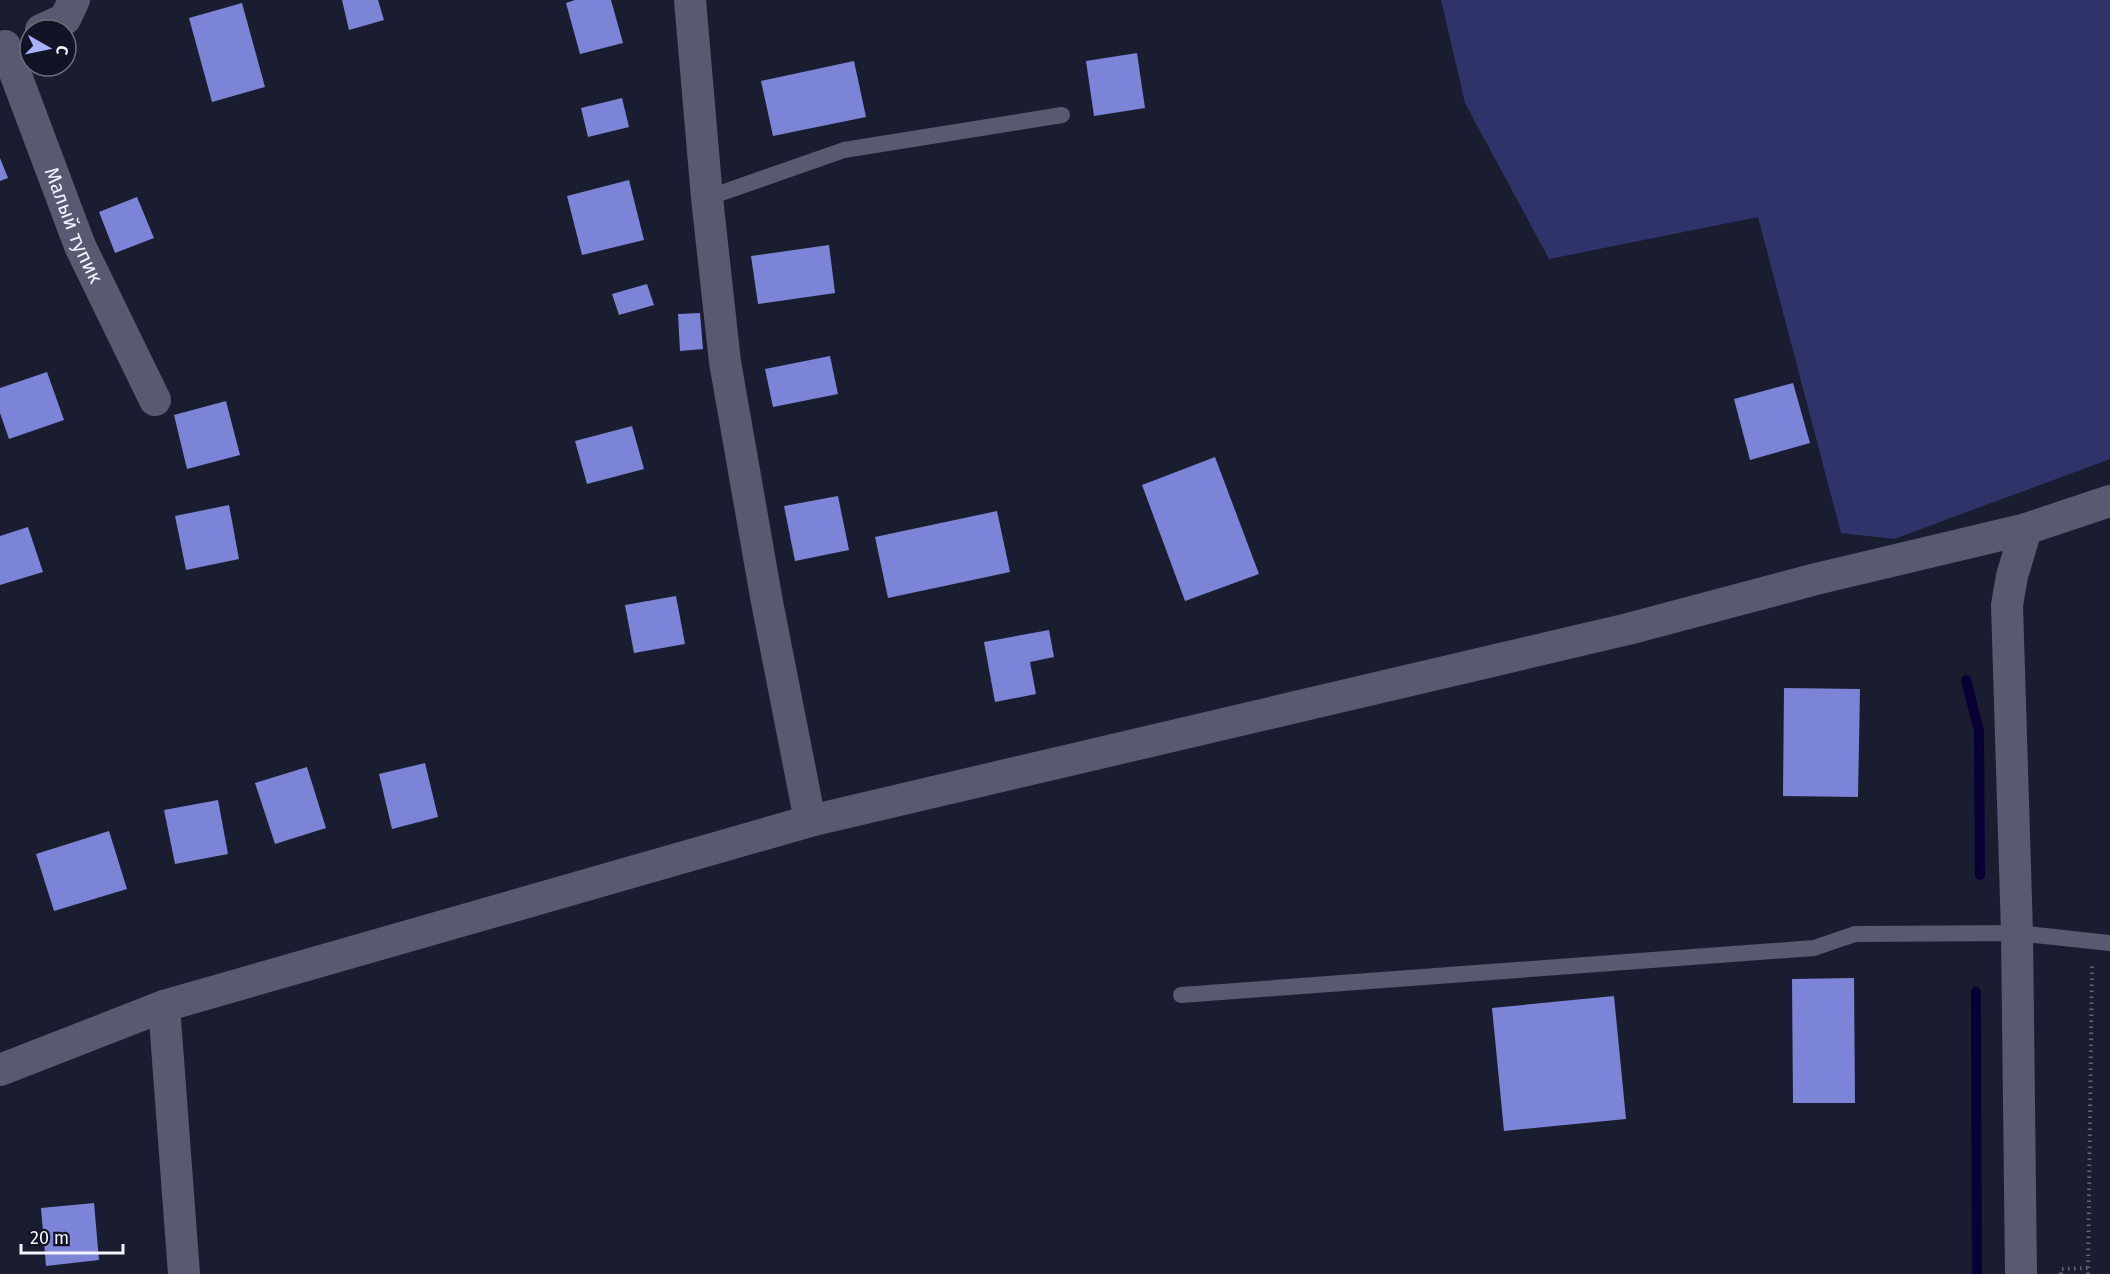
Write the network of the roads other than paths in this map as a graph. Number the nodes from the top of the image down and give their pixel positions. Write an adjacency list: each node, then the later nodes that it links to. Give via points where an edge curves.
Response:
1 (74, 0): 3 (street)
2 (690, 0): 6 (street)
3 (65, 18)
4 (12, 43): 7 (street, Малый тупик, via 80,246)
5 (1062, 115): 6 (lane, via 844,150)
6 (707, 198): 10 (street, via 725,362)
7 (155, 400)
8 (2110, 501): 9 (street)
9 (2026, 529): 10 (street, via 1616,632); 11 (street, via 2007,605)
10 (810, 821): 14 (street)
11 (2018, 933): 12 (lane); 13 (lane, via 1856,934 1814,948); 17 (street)
12 (2110, 943)
13 (1181, 995)
14 (164, 1006): 15 (street); 16 (street)
15 (0, 1070)
16 (184, 1274)
17 (2021, 1274)

